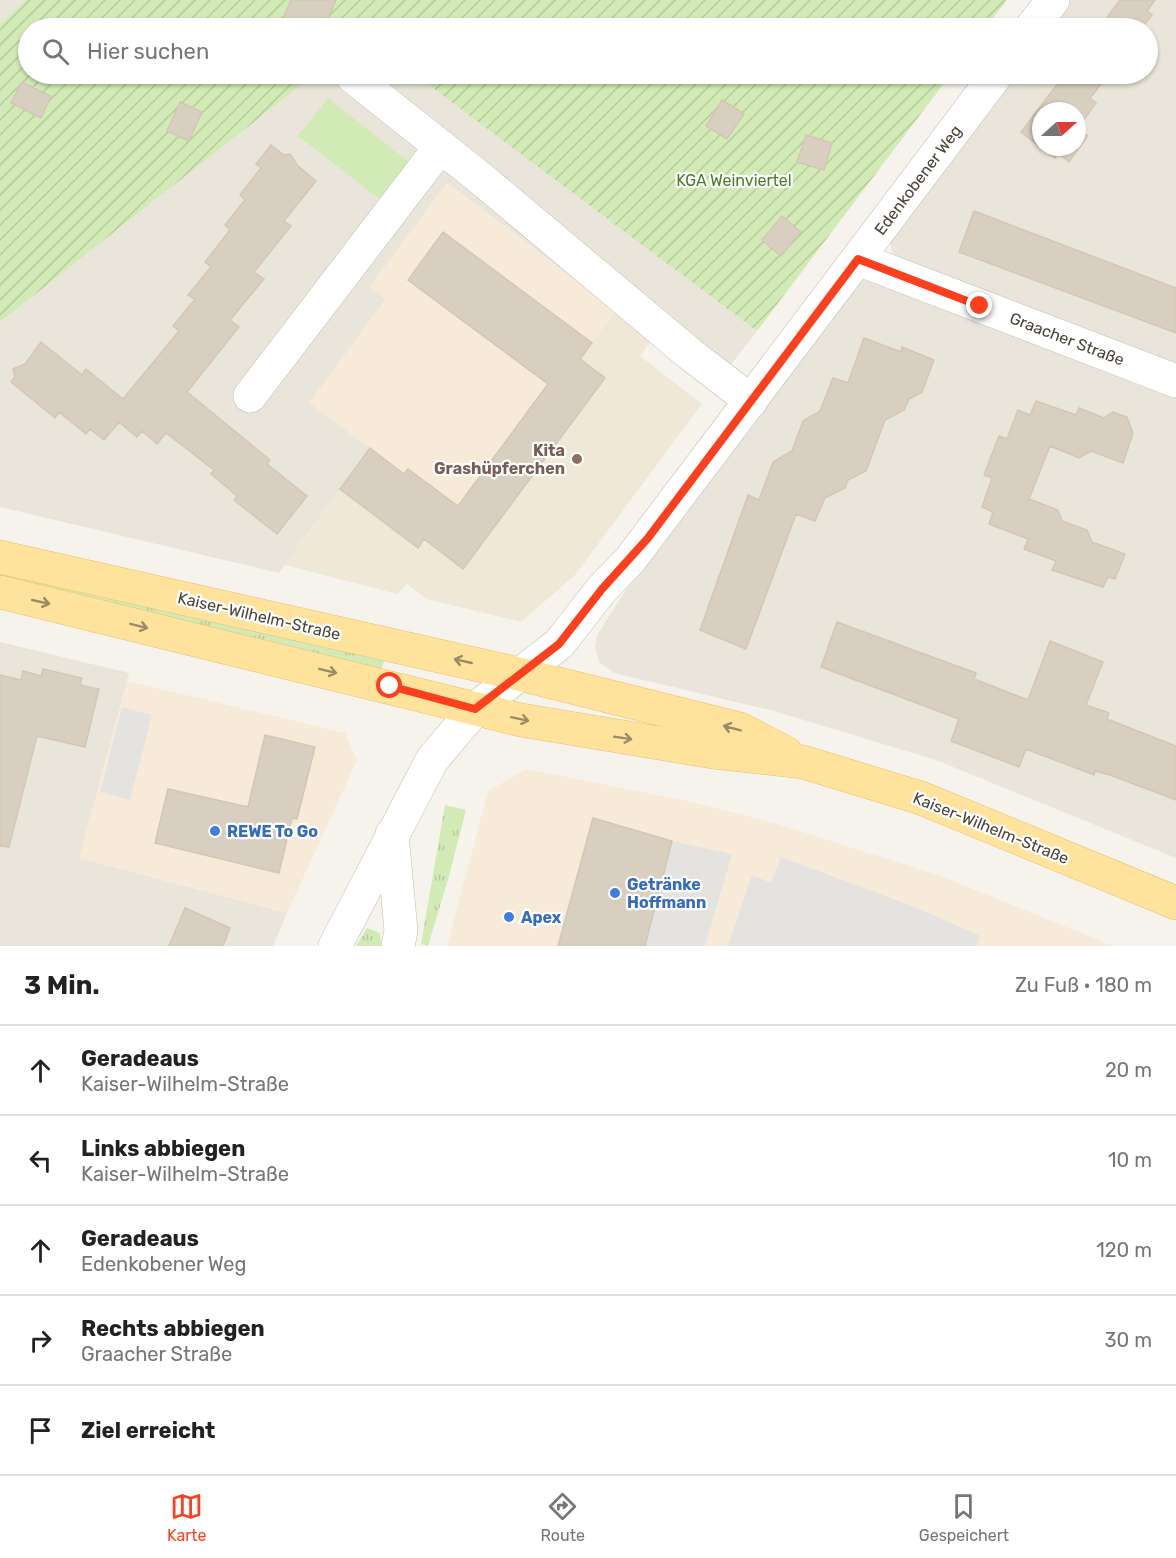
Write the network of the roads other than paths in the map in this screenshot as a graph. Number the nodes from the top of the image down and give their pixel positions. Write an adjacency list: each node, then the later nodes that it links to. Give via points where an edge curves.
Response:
1 (1053, 0): 2 (street)
2 (1039, 18)
3 (361, 84): 5 (street)
4 (990, 84): 6 (street, Edenkobener Weg)
5 (441, 146): 8 (street); 9 (street)
6 (858, 259): 7 (street, Graacher Straße); 9 (street, Edenkobener Weg)
7 (1176, 381)
8 (250, 396)
9 (751, 401): 12 (street, Edenkobener Weg, via 630,560 559,644)
10 (0, 556): 12 (main road, Kaiser-Wilhelm-Straße, one-way to 10)
11 (0, 592): 13 (main road, Kaiser-Wilhelm-Straße, one-way to 13)
12 (519, 674): 13 (street); 14 (main road, Kaiser-Wilhelm-Straße, one-way to 12, via 740,729)
13 (475, 709): 14 (main road, Kaiser-Wilhelm-Straße, one-way to 14, via 656,743); 15 (street, via 432,760)
14 (803, 762): 16 (main road, Kaiser-Wilhelm-Straße, via 921,798)
15 (392, 834): 17 (street); 18 (street, via 401,931)
16 (1176, 903)
17 (335, 946)
18 (398, 946)

